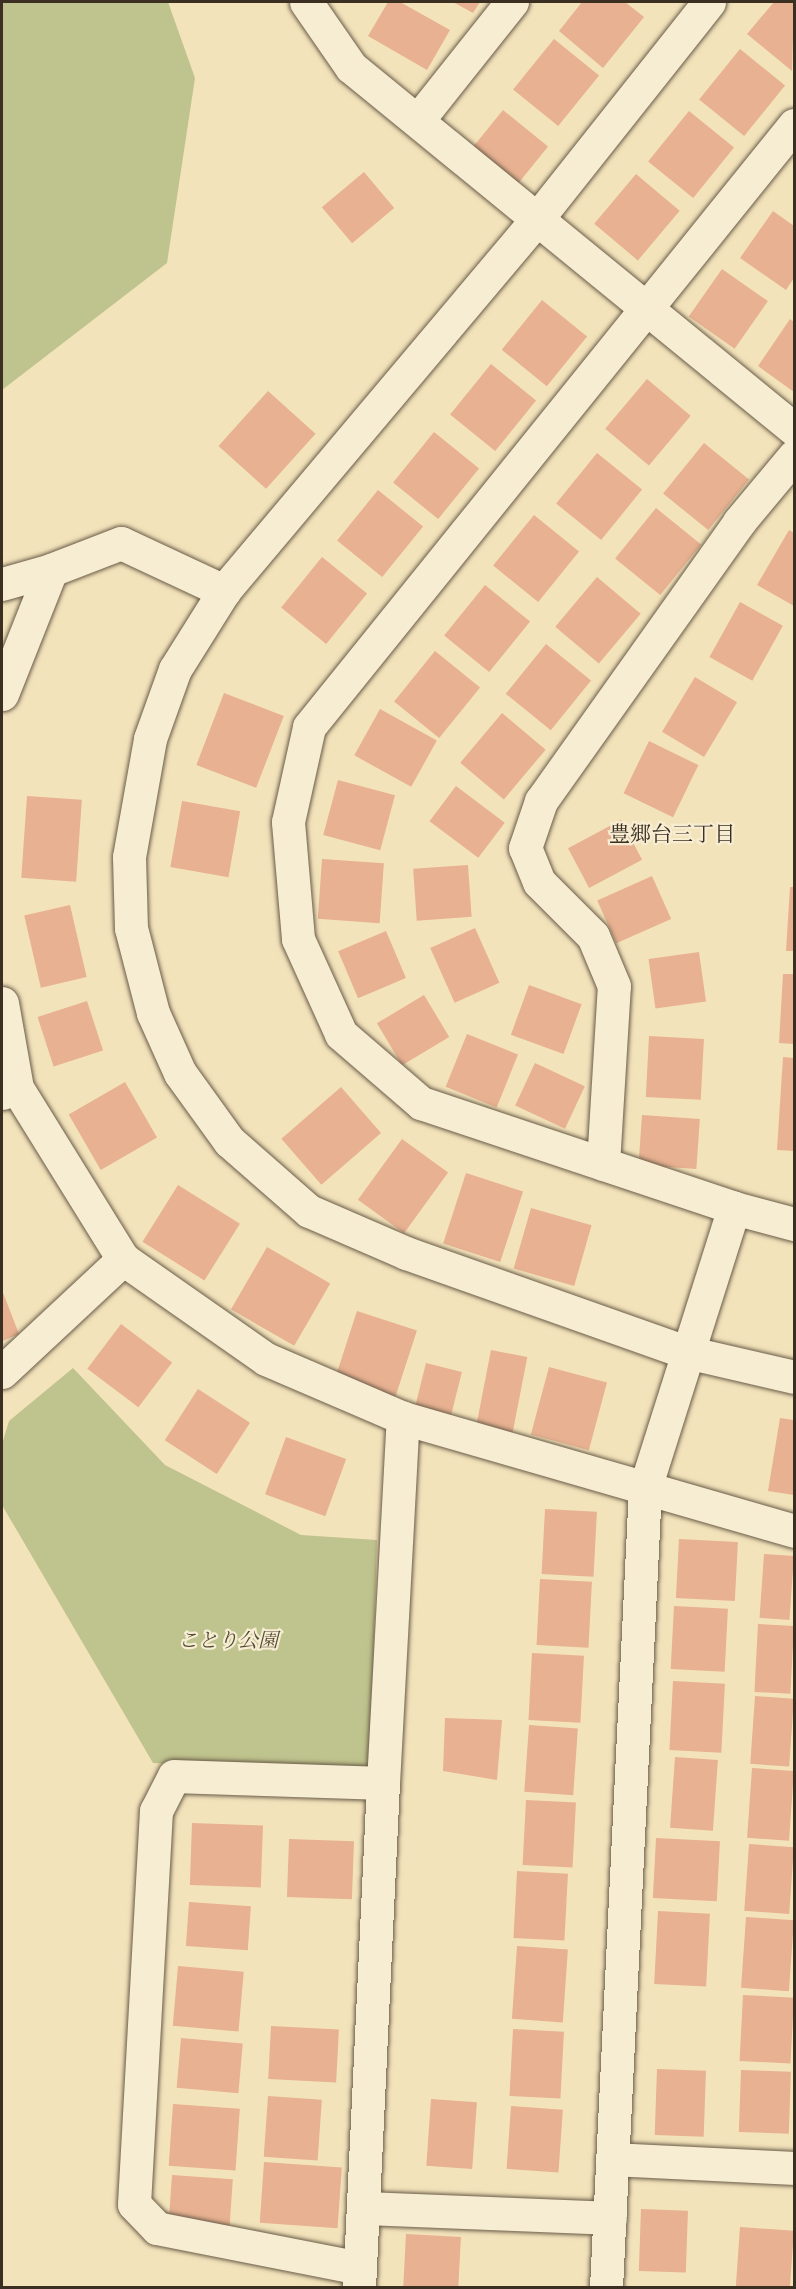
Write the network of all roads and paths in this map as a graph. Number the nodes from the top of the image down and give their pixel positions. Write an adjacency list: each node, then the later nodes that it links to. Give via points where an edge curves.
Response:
1 (306, 2): 4 (street, via 351,67)
2 (512, 2): 4 (street)
3 (709, 2): 6 (street)
4 (418, 120): 6 (street)
5 (795, 125): 7 (street)
6 (537, 219): 7 (street); 12 (street)
7 (650, 308): 8 (street); 16 (street, via 309,727 288,822 298,939 341,1034 421,1103)
8 (795, 429)
9 (795, 456): 16 (street, via 739,522 541,801 525,848 539,882 593,936 614,986)
10 (51, 570): 11 (street); 12 (street, via 121,543); 13 (street)
11 (2, 584)
12 (224, 591): 20 (street, via 175,669 150,740 129,857 131,928 153,1013 180,1073 229,1141 309,1211 406,1253)
13 (2, 694)
14 (2, 1004): 15 (street)
15 (9, 1090): 19 (street)
16 (603, 1164): 17 (street)
17 (734, 1208): 18 (street); 20 (street)
18 (795, 1224)
19 (123, 1259): 21 (street); 23 (street, via 266,1359)
20 (686, 1353): 22 (street); 24 (street)
21 (2, 1372)
22 (795, 1377)
23 (403, 1418): 24 (street); 26 (street)
24 (645, 1488): 25 (street); 27 (street)
25 (795, 1531)
26 (383, 1783): 29 (street); 31 (street, via 174,1776 156,1810 134,2204 157,2228)
27 (612, 2159): 28 (street); 30 (street)
28 (795, 2168)
29 (363, 2208): 30 (street); 31 (street)
30 (610, 2218): 32 (street)
31 (359, 2278)
32 (606, 2288)

